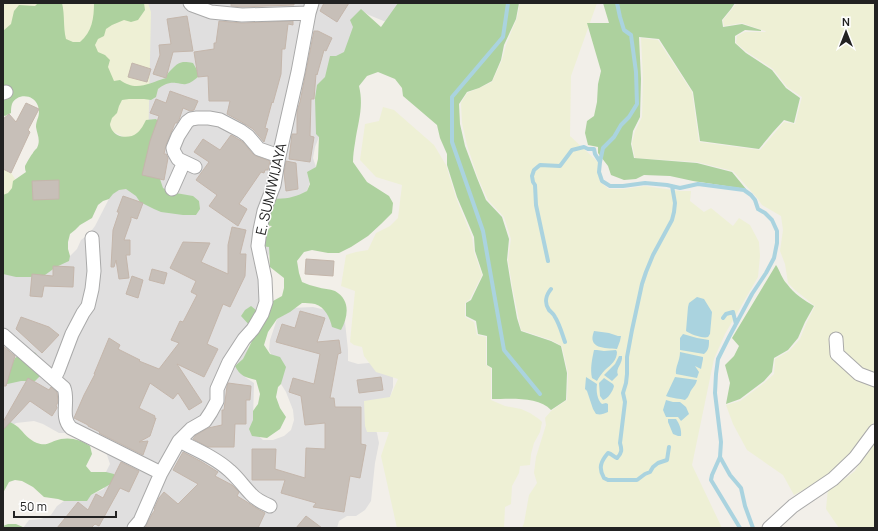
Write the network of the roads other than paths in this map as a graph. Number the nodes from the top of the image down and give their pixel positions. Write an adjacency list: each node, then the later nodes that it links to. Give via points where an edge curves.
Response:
1 (190, 3): 2 (street, via 211,12 242,15)
2 (311, 8): 3 (street, E. SUMIWIJAYA)
3 (279, 156): 4 (street, via 259,149 242,131 220,120 191,119 178,136 173,148 178,159 190,165); 11 (street, E. SUMIWIJAYA, via 274,185 264,211 258,246 265,279 266,302 262,314 229,362 217,389 217,401 211,412 205,421 191,428)
4 (172, 190)
5 (92, 238): 8 (street, via 94,271 88,306 72,334)
6 (3, 335): 8 (street)
7 (836, 339): 9 (street, via 837,354 859,374)
8 (54, 379): 12 (street, via 66,393 65,417 71,428)
9 (875, 380)
10 (875, 431): 15 (street, via 855,458 833,479 793,506)
11 (180, 440): 12 (street, E. SUMIWIJAYA); 13 (street, via 222,464 252,495)
12 (161, 473): 14 (street, E. SUMIWIJAYA, via 140,521)
13 (270, 506)
14 (134, 528)
15 (769, 528)

